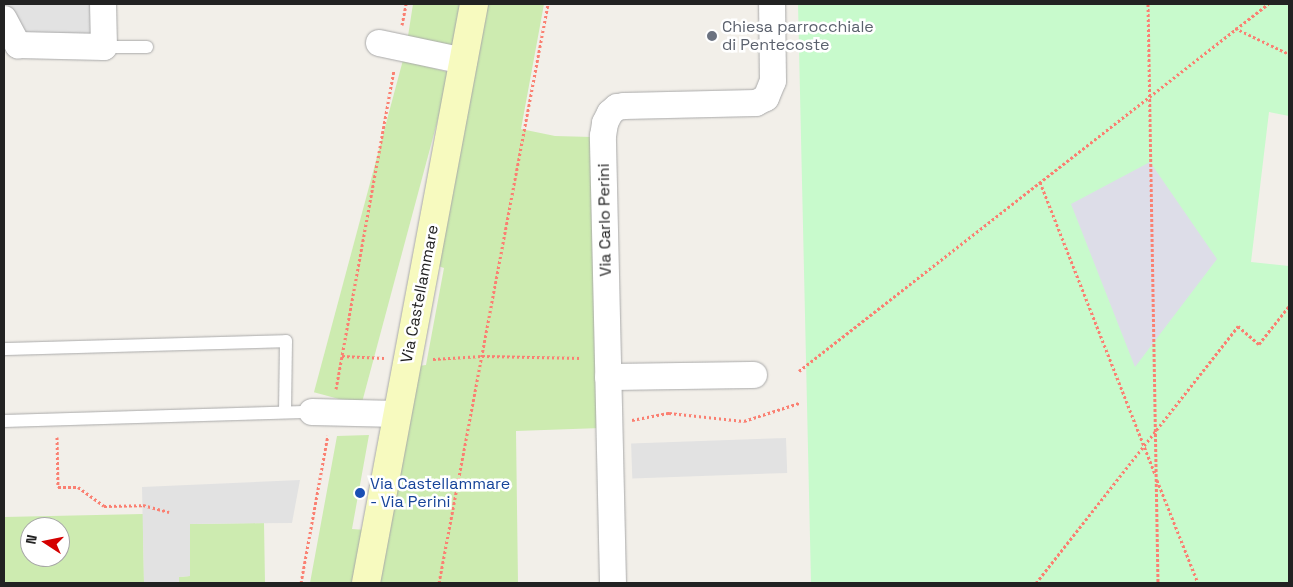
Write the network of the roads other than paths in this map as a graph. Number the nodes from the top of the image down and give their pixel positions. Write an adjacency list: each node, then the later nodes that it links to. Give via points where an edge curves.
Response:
1 (103, 4): 7 (street)
2 (474, 4): 9 (street, Via Castellammare)
3 (772, 4): 12 (street, Via Carlo Perini, via 774,81 766,98 756,103 624,106 610,113 603,136)
4 (4, 18): 6 (street)
5 (379, 43): 9 (street)
6 (11, 46): 7 (street)
7 (104, 46): 8 (lane)
8 (147, 47)
9 (464, 61): 14 (street, Via Castellammare)
10 (4, 349): 13 (lane, via 286,341)
11 (754, 375): 12 (street)
12 (608, 377): 18 (street, Via Carlo Perini)
13 (285, 412): 15 (lane); 16 (lane)
14 (398, 414): 15 (street); 17 (street, Via Castellammare)
15 (320, 421)
16 (4, 422)
17 (366, 583)
18 (613, 583)

